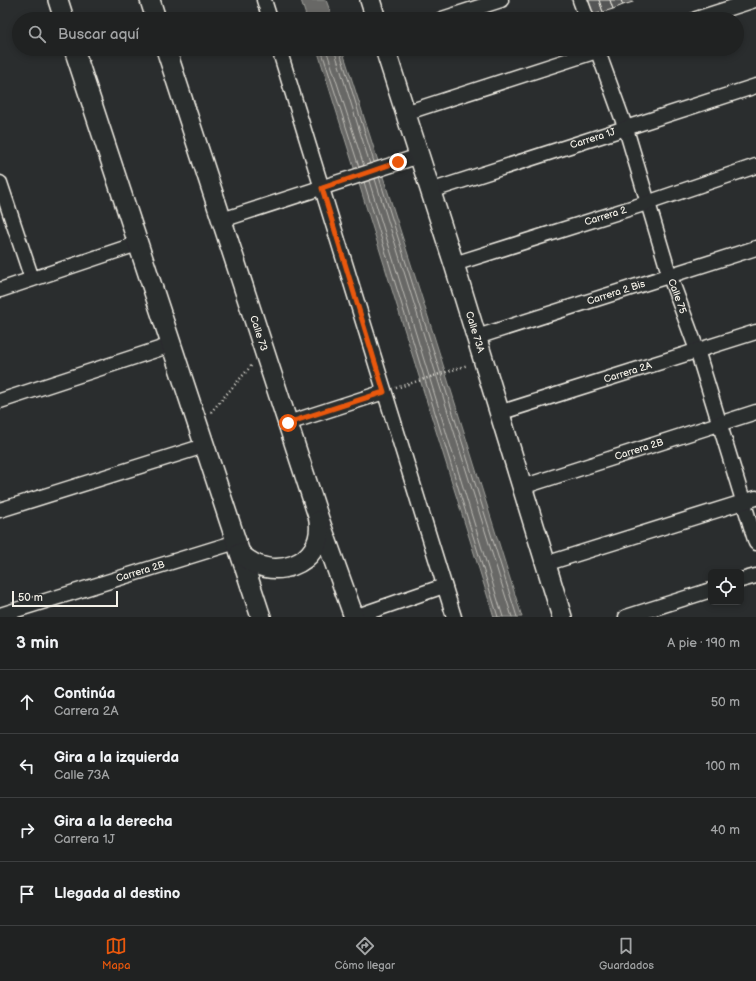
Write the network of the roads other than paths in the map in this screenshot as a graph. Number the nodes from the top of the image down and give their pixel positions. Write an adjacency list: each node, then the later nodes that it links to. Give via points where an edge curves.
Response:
1 (58, 0): 8 (main road)
2 (150, 0): 9 (main road)
3 (264, 0): 10 (street)
4 (370, 0): 11 (main road)
5 (501, 0): 12 (street)
6 (580, 0): 13 (street)
7 (755, 0): 14 (street)
8 (62, 12)
9 (154, 12)
10 (268, 12)
11 (374, 12)
12 (464, 12)
13 (584, 12)
14 (718, 12)
15 (76, 56): 31 (main road)
16 (168, 56): 30 (main road, Calle 73)
17 (281, 56): 27 (street)
18 (387, 56): 22 (main road, Calle 73A)
19 (581, 56): 22 (street)
20 (601, 56): 23 (street, Calle 75)
21 (756, 86): 23 (street, Carrera 1J)
22 (405, 113): 24 (main road, Calle 73A)
23 (626, 129): 28 (street, Carrera 1J); 29 (street, Calle 75)
24 (419, 156): 27 (street); 28 (main road, Calle 73A)
25 (756, 166): 29 (street, Carrera 2)
26 (0, 183): 35 (street)
27 (322, 188): 30 (street); 41 (street)
28 (430, 191): 33 (main road, Calle 73A)
29 (647, 203): 33 (street, Carrera 2); 34 (street, Calle 75)
30 (222, 220): 45 (main road, Calle 73)
31 (137, 244): 35 (street); 39 (main road)
32 (756, 248): 34 (street, Carrera 2 Bis)
33 (454, 264): 38 (main road, Calle 73A)
34 (670, 277): 38 (street, Carrera 2 Bis); 40 (street, Calle 75)
35 (32, 279): 36 (street)
36 (0, 290)
37 (756, 332): 40 (street, Carrera 2A)
38 (477, 337): 44 (main road, Calle 73A)
39 (170, 345): 42 (street); 47 (main road)
40 (697, 350): 44 (street, Carrera 2A); 46 (street, Calle 75)
41 (384, 392): 45 (street); 58 (street)
42 (0, 401)
43 (756, 412): 46 (street, Carrera 2B)
44 (500, 413): 48 (main road, Calle 73A)
45 (288, 423): 52 (main road, Calle 73)
46 (719, 423): 48 (street, Carrera 2B); 50 (street, Calle 75)
47 (204, 446): 51 (street); 54 (main road)
48 (522, 487): 55 (main road, Calle 73A)
49 (756, 498): 50 (street)
50 (742, 502): 53 (street, Calle 75); 55 (street)
51 (0, 510)
52 (319, 519): 54 (main road, via 319,533 314,547 305,558 293,566 278,570 264,568 251,563); 62 (main road, Calle 73)
53 (756, 543)
54 (238, 547): 60 (street, Carrera 2B); 61 (main road)
55 (545, 564): 64 (main road, Calle 73A)
56 (756, 576): 57 (street)
57 (744, 579)
58 (444, 586): 62 (street); 63 (street)
59 (708, 591): 65 (street)
60 (0, 615)
61 (261, 617)
62 (354, 617)
63 (454, 617)
64 (562, 617)
65 (626, 617)

